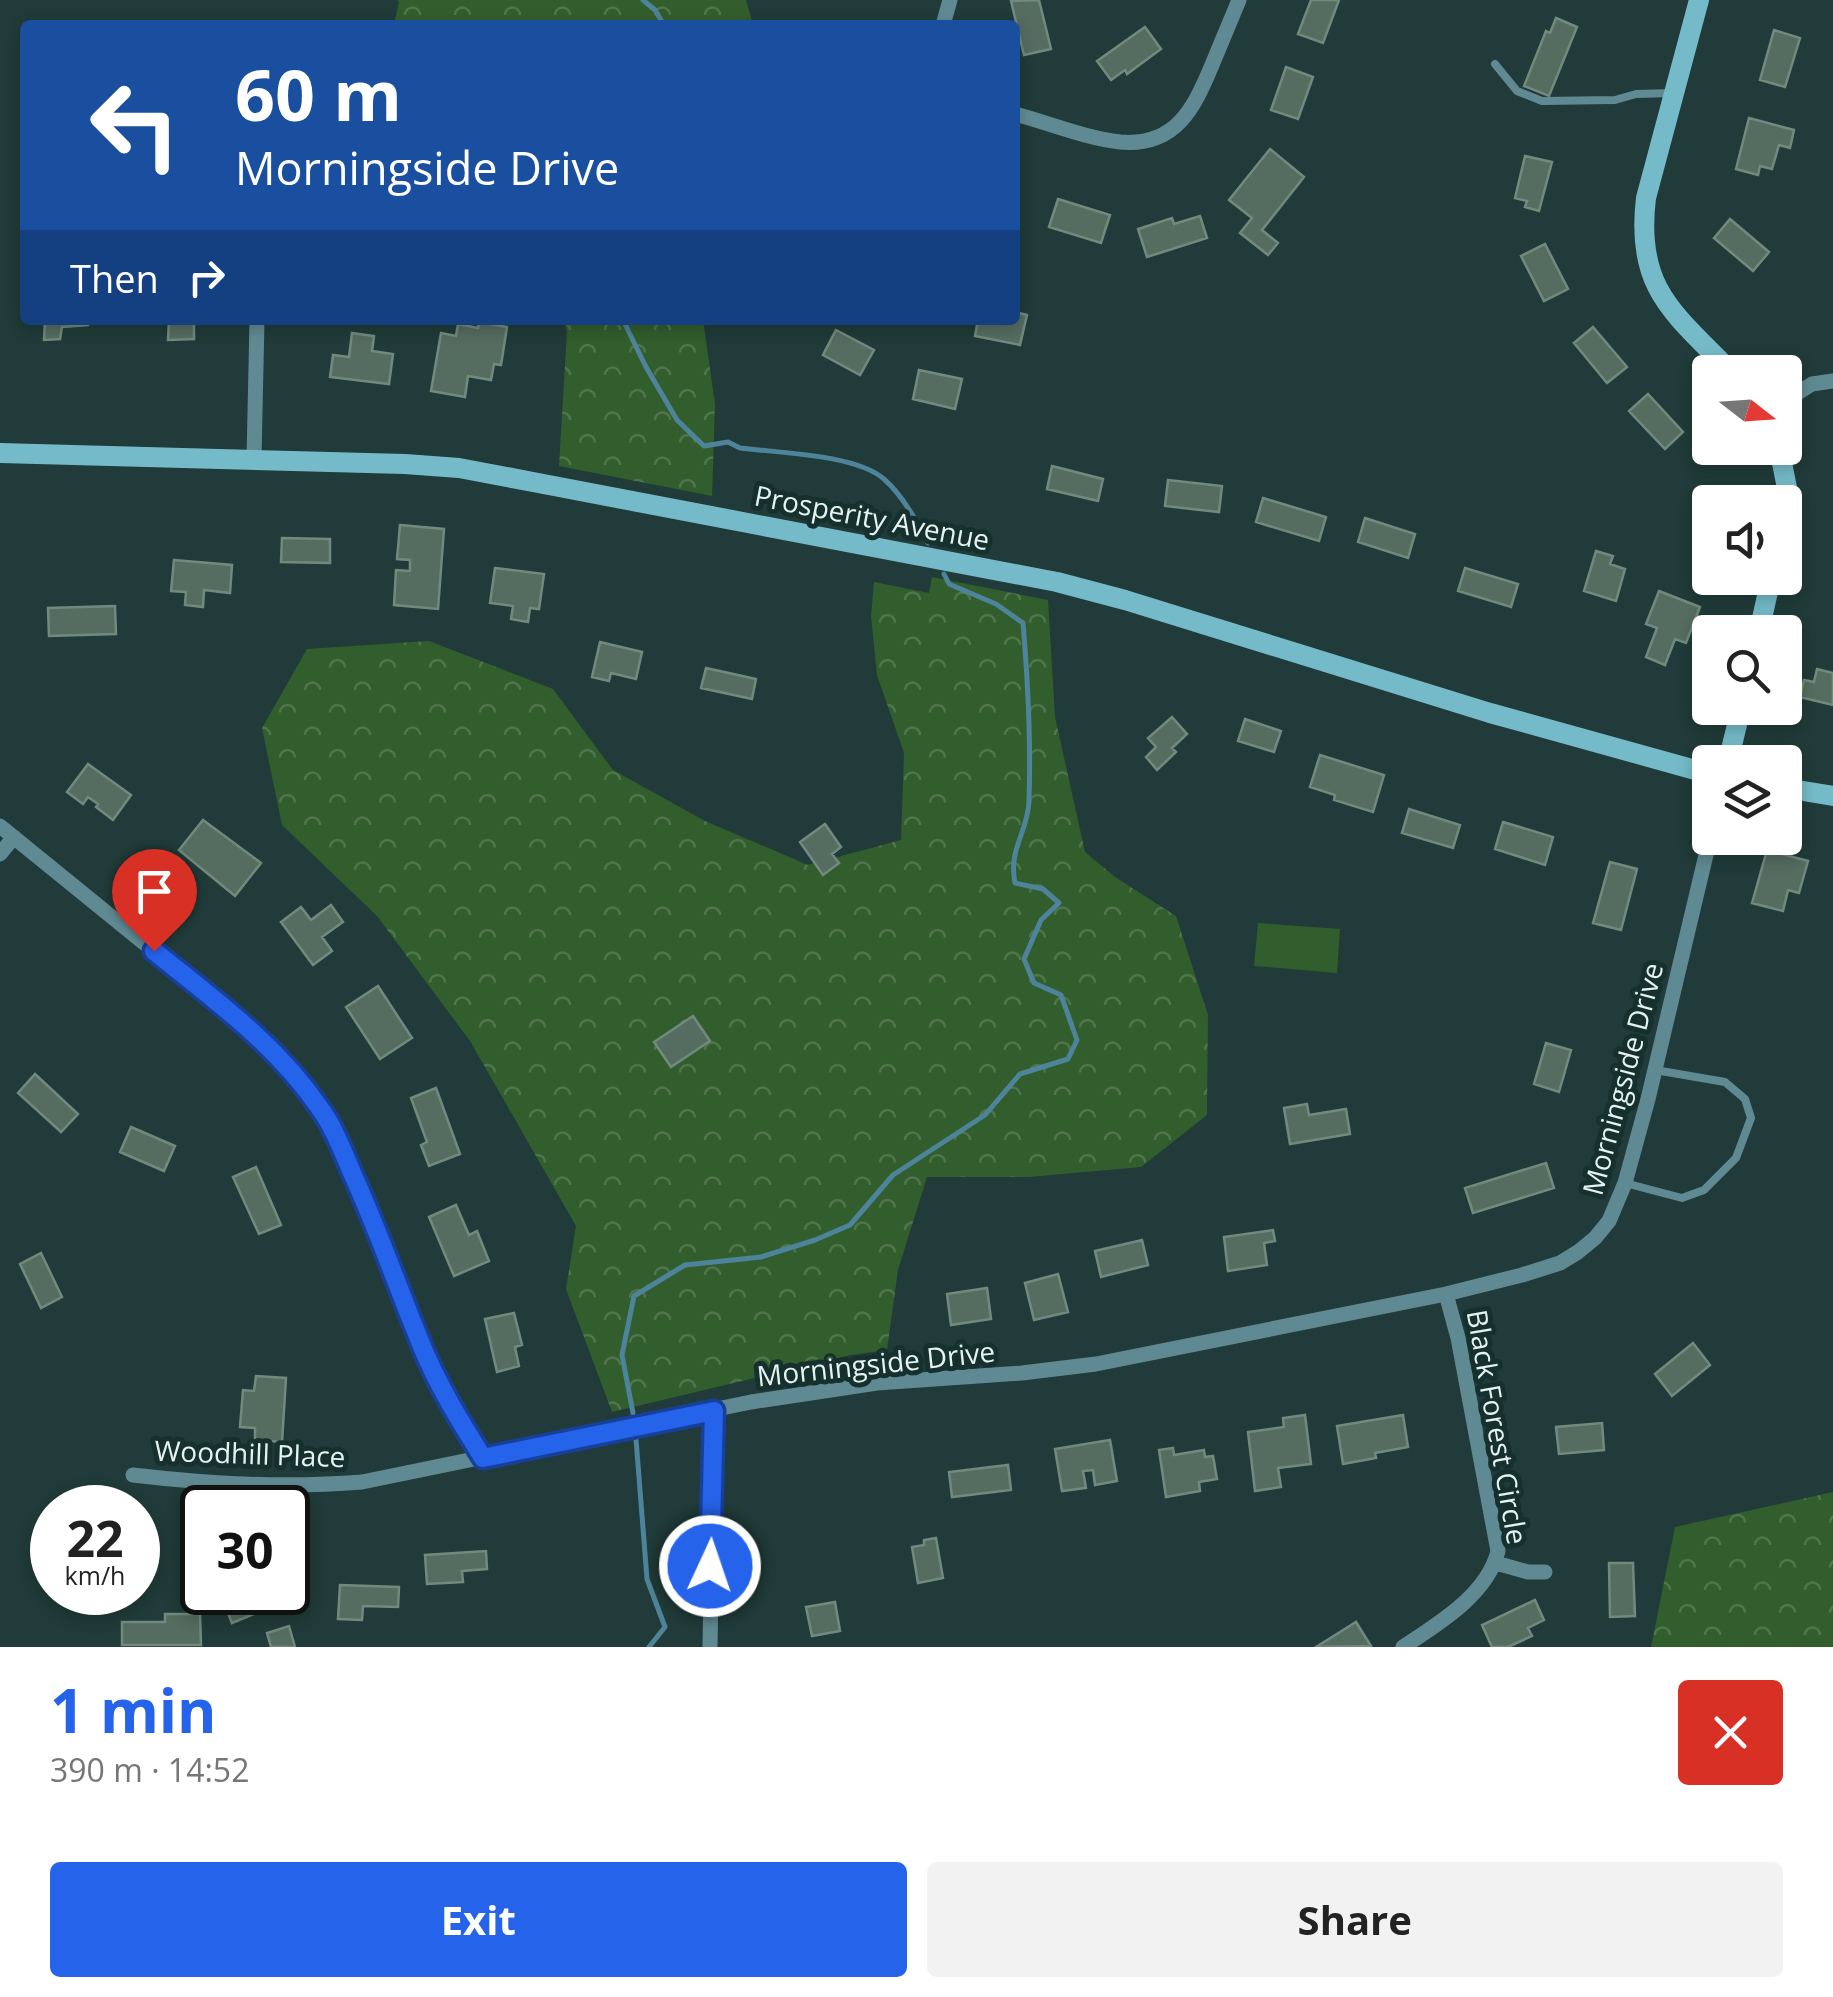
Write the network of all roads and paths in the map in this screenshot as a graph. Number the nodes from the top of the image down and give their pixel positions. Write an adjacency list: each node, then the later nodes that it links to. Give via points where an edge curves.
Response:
1 (1239, 0): 5 (street, via 1196,104 1169,131 1115,142)
2 (1699, 0): 4 (main road)
3 (1495, 64): 4 (lane, via 1517,91 1542,101)
4 (1674, 93): 7 (main road, via 1646,198 1644,248 1658,290)
5 (1020, 115)
6 (257, 325): 11 (street)
7 (1715, 355)
8 (1833, 381): 9 (street)
9 (1802, 390)
10 (0, 453): 11 (main road, Prosperity Avenue)
11 (254, 459): 12 (main road, Prosperity Avenue, via 459,468 1057,582)
12 (1692, 769)
13 (1802, 791): 14 (main road)
14 (1833, 796)
15 (0, 826): 16 (street)
16 (14, 838): 17 (street); 23 (street, via 232,1013 321,1109 378,1230 422,1347)
17 (0, 854)
18 (1706, 855): 19 (street, Morningside Drive)
19 (1655, 1070): 20 (street, Morningside Drive); 20 (lane, via 1725,1082 1745,1098 1751,1118 1736,1158 1704,1190 1682,1198)
20 (1625, 1183): 21 (street, Morningside Drive, via 1609,1220 1578,1252 1560,1263)
21 (1446, 1294): 22 (street, Morningside Drive, via 1096,1364 862,1385); 25 (street, Black Forest Circle, via 1497,1537)
22 (714, 1411): 23 (street, Morningside Drive); 27 (street)
23 (483, 1458): 24 (street, Woodhill Place, via 318,1486)
24 (133, 1475)
25 (1496, 1563): 26 (street); 28 (street, Black Forest Circle, via 1468,1598)
26 (1545, 1572)
27 (710, 1647)
28 (1403, 1647)

